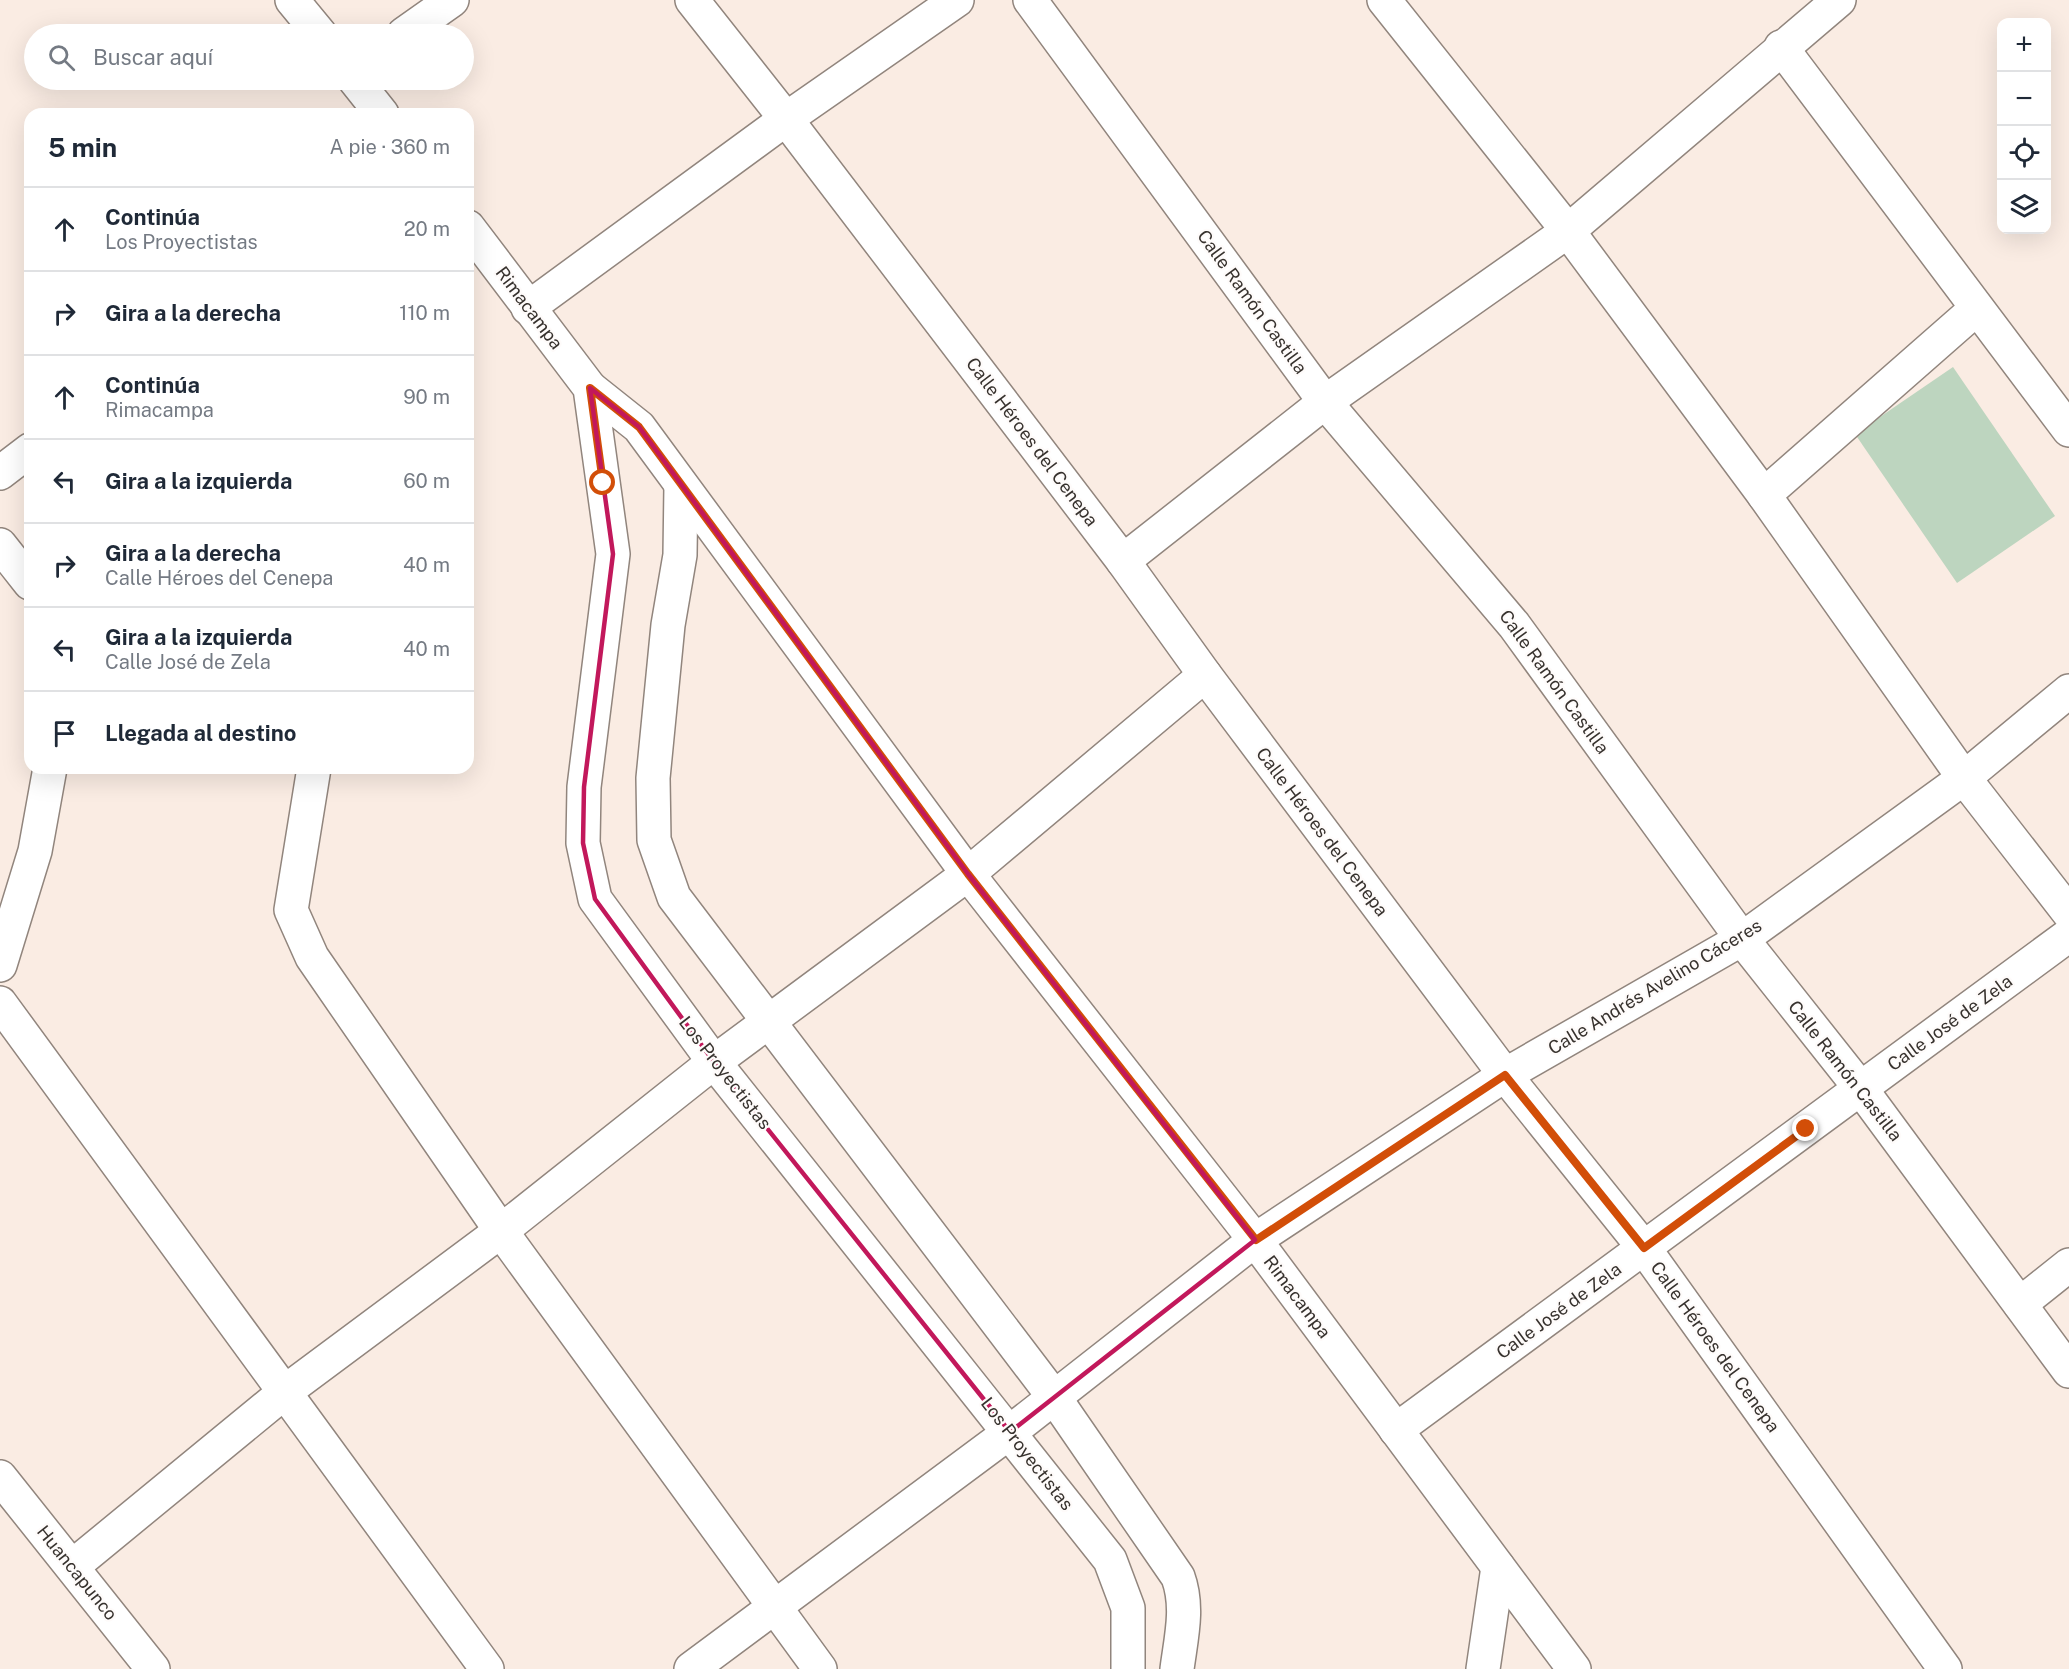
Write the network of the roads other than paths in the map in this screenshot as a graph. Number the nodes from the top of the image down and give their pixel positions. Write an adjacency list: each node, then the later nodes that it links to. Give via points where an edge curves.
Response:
1 (292, 0): 8 (street)
2 (452, 0): 9 (street)
3 (692, 0): 13 (street, Calle Héroes del Cenepa)
4 (957, 0): 13 (street)
5 (1030, 0): 19 (street, Calle Ramón Castilla)
6 (1384, 0): 14 (street)
7 (1839, 0): 10 (street)
8 (312, 24)
9 (418, 24)
10 (1781, 47): 14 (street); 17 (street)
11 (363, 90): 12 (street)
12 (377, 108)
13 (786, 119): 16 (street); 26 (street, Calle Héroes del Cenepa)
14 (1568, 231): 19 (street); 24 (street)
15 (474, 236): 16 (street, Rimacampa)
16 (528, 308): 18 (street, Rimacampa)
17 (1976, 309): 20 (street); 24 (street)
18 (590, 388): 23 (street, Rimacampa, via 639,427); 40 (street, Los Proyectistas, via 613,554 584,787 583,843 595,899)
19 (1325, 402): 26 (street); 36 (street, Calle Ramón Castilla, via 1514,625)
20 (2069, 430)
21 (24, 455): 22 (street)
22 (0, 473)
23 (681, 485): 33 (street, Rimacampa); 39 (street, via 680,555 668,625 653,778 654,840 674,897)
24 (1764, 495): 32 (street)
25 (0, 545): 27 (street)
26 (1123, 561): 28 (street, Calle Héroes del Cenepa)
27 (24, 575)
28 (1205, 675): 33 (street); 41 (street, Calle Héroes del Cenepa)
29 (2069, 691): 32 (street, Calle Andrés Avelino Cáceres)
30 (49, 774): 37 (street, via 35,851)
31 (313, 774): 43 (street, via 291,910 312,957)
32 (1964, 778): 34 (street); 36 (street, Calle Andrés Avelino Cáceres)
33 (968, 874): 39 (street); 44 (street, Rimacampa)
34 (2069, 913)
35 (2069, 935): 42 (street, Calle José de Zela)
36 (1742, 939): 41 (street, Calle Andrés Avelino Cáceres); 42 (street, Calle Ramón Castilla)
37 (0, 965)
38 (0, 1003): 49 (street)
39 (770, 1022): 40 (street); 50 (street)
40 (714, 1062): 43 (street); 52 (street, Los Proyectistas)
41 (1505, 1075): 44 (street, Calle Andrés Avelino Cáceres); 45 (street, Calle Héroes del Cenepa)
42 (1861, 1089): 45 (street, Calle José de Zela); 47 (street, Calle Ramón Castilla)
43 (501, 1231): 49 (street); 56 (street)
44 (1256, 1240): 50 (street, Calle Andrés Avelino Cáceres); 51 (street, Rimacampa)
45 (1644, 1248): 51 (street, Calle José de Zela); 65 (street, Calle Héroes del Cenepa)
46 (2069, 1265): 47 (street)
47 (2020, 1304): 48 (street, Calle Ramón Castilla)
48 (2069, 1371)
49 (286, 1391): 54 (street); 58 (street)
50 (1054, 1397): 52 (street, Calle Andrés Avelino Cáceres); 62 (street, via 1178,1577 1184,1593 1184,1613)
51 (1396, 1430): 55 (street, Rimacampa)
52 (1010, 1432): 56 (street, Calle Andrés Avelino Cáceres); 61 (street, Los Proyectistas, via 1110,1560 1128,1608)
53 (2, 1484): 54 (street, Huancapunco)
54 (72, 1566): 57 (street, Huancapunco)
55 (1498, 1567): 63 (street); 64 (street, Rimacampa)
56 (774, 1608): 59 (street, Calle Andrés Avelino Cáceres); 60 (street)
57 (153, 1669)
58 (487, 1669)
59 (691, 1669)
60 (820, 1669)
61 (1128, 1669)
62 (1177, 1669)
63 (1483, 1669)
64 (1574, 1669)
65 (1945, 1669)

